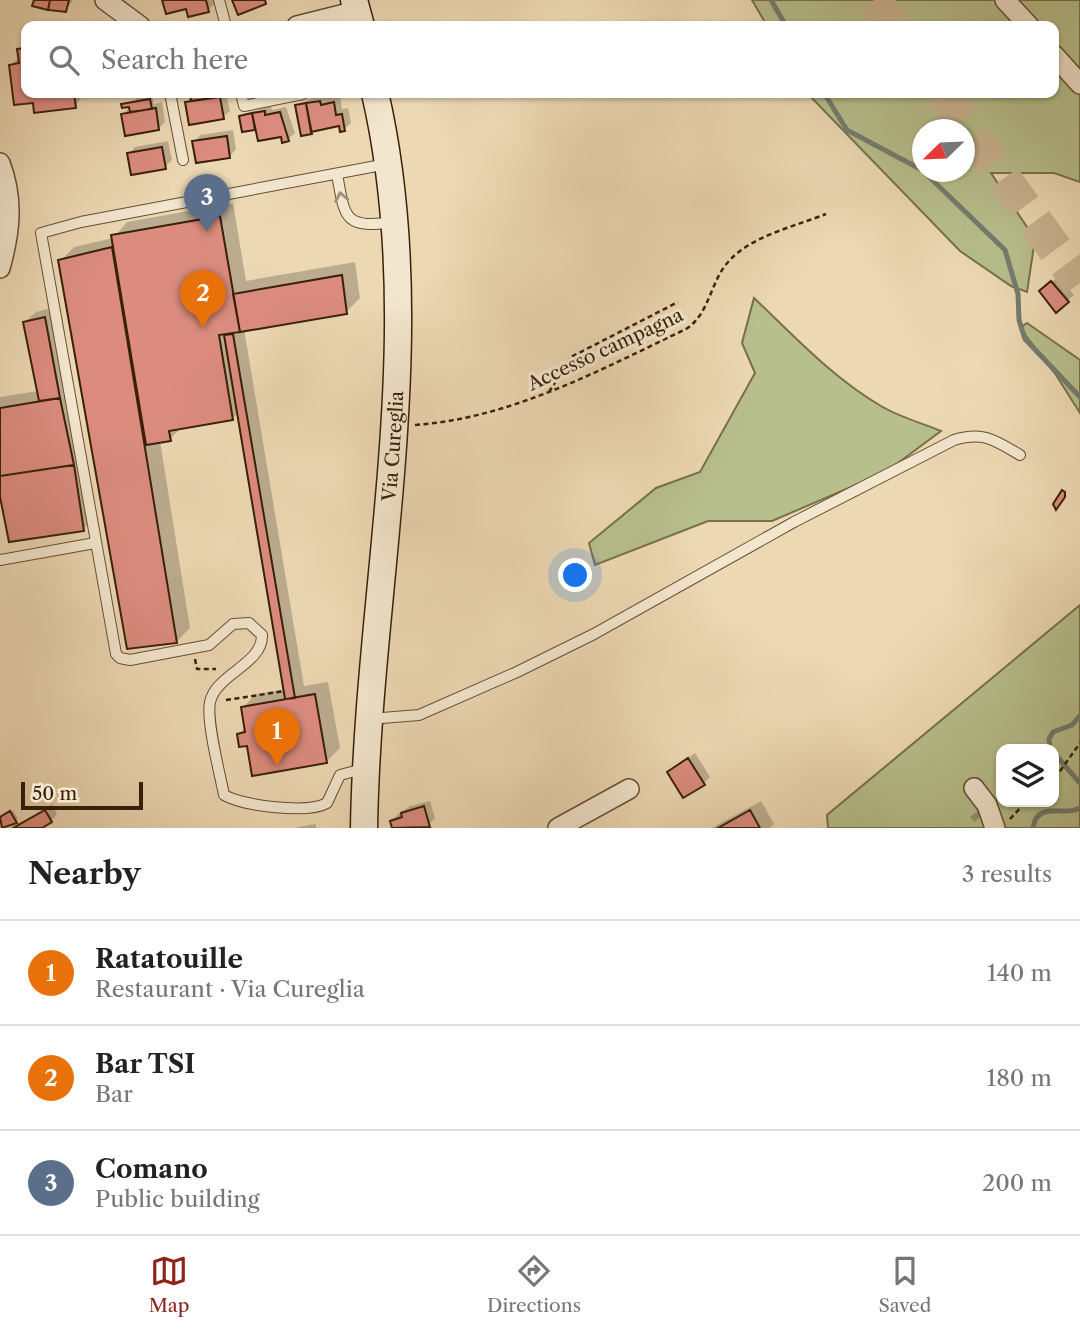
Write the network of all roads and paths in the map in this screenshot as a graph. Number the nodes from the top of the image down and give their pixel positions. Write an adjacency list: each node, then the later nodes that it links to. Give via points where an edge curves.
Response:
1 (105, 0): 5 (street)
2 (219, 0): 6 (lane)
3 (1005, 0): 8 (street)
4 (357, 12): 7 (street)
5 (133, 21)
6 (225, 21)
7 (318, 21)
8 (1024, 21)
9 (1059, 61): 10 (street)
10 (1080, 84)
11 (171, 98): 15 (lane)
12 (242, 98): 13 (lane, via 244,106)
13 (283, 98)
14 (376, 98): 17 (street, Via Cureglia)
15 (183, 160)
16 (0, 163): 21 (street, via 10,223)
17 (389, 164): 18 (lane); 20 (street, Via Cureglia)
18 (337, 174): 20 (lane, one-way to 18, via 354,223 345,214); 26 (lane, via 41,233)
19 (826, 214): 23 (path, Accesso campagna, via 739,252 722,269 693,325)
20 (396, 222): 24 (street, Via Cureglia, via 399,301)
21 (0, 268)
22 (678, 302): 23 (path, via 572,357)
23 (549, 392): 24 (path, Accesso campagna, via 437,423)
24 (393, 426): 32 (street, Via Cureglia)
25 (1020, 455): 32 (lane, via 974,434 954,440 517,672 427,712)
26 (95, 543): 27 (lane); 31 (lane, via 114,648 120,658 209,645 239,622 260,631 260,648 216,690)
27 (0, 560)
28 (195, 659): 29 (path, via 197,669)
29 (205, 668)
30 (285, 691): 31 (path, via 223,701 225,708)
31 (209, 711): 34 (lane, via 224,795 229,798 311,809 327,803 341,775)
32 (370, 719): 34 (street, Via Cureglia)
33 (1080, 743): 35 (path)
34 (363, 769): 40 (street, Via Cureglia)
35 (1059, 773)
36 (974, 788): 42 (street, via 987,805)
37 (629, 789): 41 (street)
38 (1020, 807): 39 (path)
39 (1014, 812)
40 (364, 828)
41 (558, 828)
42 (995, 828)

